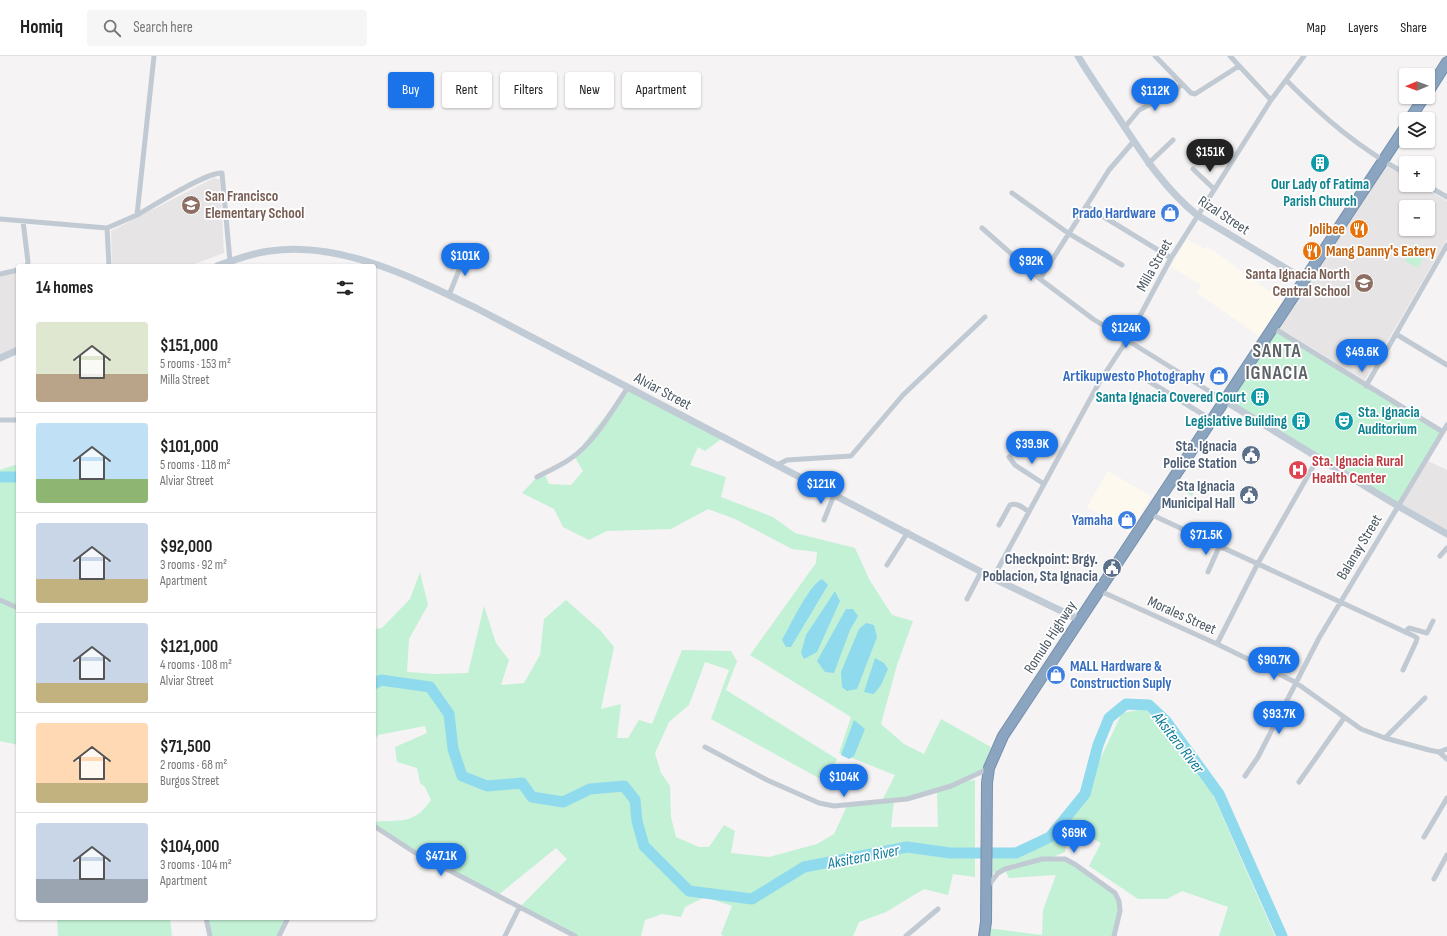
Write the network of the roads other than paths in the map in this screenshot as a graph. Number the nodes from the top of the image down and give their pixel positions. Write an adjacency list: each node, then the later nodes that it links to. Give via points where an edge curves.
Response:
1 (154, 56): 27 (street)
2 (1078, 56): 14 (street, Rizal Street)
3 (1155, 56): 10 (street)
4 (1230, 56): 7 (street)
5 (1304, 56): 8 (street, Milla Street)
6 (1447, 62): 9 (highway)
7 (1239, 66): 10 (street, via 1195,94); 13 (street)
8 (1287, 81): 13 (street, Milla Street); 18 (street, via 1332,125)
9 (1435, 81)
10 (1182, 84): 12 (street)
11 (1152, 86): 14 (street, via 1153,103 1139,110)
12 (1172, 95)
13 (1271, 100): 22 (street, Milla Street)
14 (1124, 127): 17 (street, Rizal Street)
15 (1399, 137): 18 (highway, Romulo Highway)
16 (1173, 140): 19 (street)
17 (1134, 141): 19 (street, Rizal Street); 26 (street, via 1115,161)
18 (1383, 161): 21 (street); 47 (highway, Romulo Highway)
19 (1148, 164): 28 (street, Rizal Street)
20 (1193, 169): 22 (street)
21 (1399, 170)
22 (1214, 189): 28 (street, Milla Street)
23 (1435, 190): 25 (street)
24 (1012, 193): 33 (street)
25 (1447, 197)
26 (1086, 206): 33 (street); 36 (street)
27 (137, 215): 31 (street); 37 (street, via 193,184 222,173)
28 (1197, 215): 36 (street, Milla Street); 47 (street, Rizal Street)
29 (0, 219): 30 (street)
30 (23, 221): 31 (street); 38 (street)
31 (107, 228): 39 (street)
32 (982, 228): 46 (street)
33 (1068, 233): 42 (street); 46 (street)
34 (1447, 244): 51 (street)
35 (466, 253): 48 (street)
36 (1171, 258): 52 (street, Milla Street)
37 (230, 261): 40 (street, Alviar Street); 41 (street, Alviar Street, via 270,251 297,249 328,251)
38 (28, 264)
39 (109, 264)
40 (222, 264)
41 (370, 264)
42 (1122, 265)
43 (376, 266): 48 (street, Alviar Street)
44 (16, 270): 45 (street)
45 (0, 274)
46 (1040, 279): 52 (street, via 1093,319)
47 (1305, 280): 50 (highway, Romulo Highway)
48 (449, 295): 58 (street, Alviar Street)
49 (985, 317): 67 (street, via 903,395 851,456 787,460)
50 (1272, 328): 57 (street); 59 (highway, Romulo Highway)
51 (1396, 334): 55 (street); 57 (street)
52 (1127, 340): 59 (street); 69 (street, Milla Street, via 1100,382)
53 (16, 351): 54 (street)
54 (0, 358)
55 (1447, 365)
56 (1136, 374): 62 (street)
57 (1366, 386): 64 (street)
58 (628, 387): 67 (street, Alviar Street); 68 (street, via 606,420 580,451)
59 (1225, 401): 62 (highway, Romulo Highway); 66 (street)
60 (0, 420): 61 (street)
61 (16, 420)
62 (1212, 420): 73 (highway, Romulo Highway)
63 (1447, 426): 64 (street, Balanay Street)
64 (1443, 432): 71 (street, Balanay Street)
65 (1009, 457): 69 (street, via 1015,465)
66 (1318, 458): 71 (street); 82 (street)
67 (777, 465): 70 (street, Alviar Street)
68 (537, 477)
69 (1044, 484): 72 (street, Milla Street)
70 (834, 496): 74 (street); 76 (street, Alviar Street)
71 (1398, 506): 77 (street); 89 (street, Balanay Street)
72 (1029, 512): 75 (street, via 1016,504 1010,505); 85 (street, Milla Street)
73 (1150, 514): 78 (street); 86 (highway, Romulo Highway)
74 (824, 520)
75 (1000, 525)
76 (908, 532): 81 (street); 83 (street, Alviar Street)
77 (1447, 534)
78 (1219, 547): 82 (street); 84 (street)
79 (1447, 548): 80 (street)
80 (1440, 556)
81 (887, 565)
82 (1258, 565): 89 (street); 94 (street)
83 (981, 572): 85 (street, Alviar Street); 87 (street)
84 (1208, 572)
85 (993, 578): 91 (street, Alviar Street)
86 (1098, 590): 91 (highway, Romulo Highway); 94 (street, Morales Street)
87 (967, 599)
88 (0, 600): 90 (street)
89 (1339, 603): 93 (street); 96 (street, Balanay Street)
90 (16, 607)
91 (1080, 620): 104 (highway, Romulo Highway, via 1003,736)
92 (1432, 621): 93 (street, via 1427,633 1410,628)
93 (1405, 632): 95 (street, via 1416,638)
94 (1217, 644): 96 (street, Morales Street)
95 (1403, 670)
96 (1295, 682): 98 (street, Morales Street); 105 (street, Balanay Street, via 1258,757)
97 (1425, 698): 99 (street)
98 (1344, 718): 99 (street, Morales Street, via 1361,729); 106 (street)
99 (1385, 738): 102 (street, Morales Street)
100 (705, 747): 104 (street, via 767,780 819,803 834,806 907,799 951,786)
101 (1447, 749): 102 (street)
102 (1439, 752): 103 (street)
103 (1447, 759)
104 (989, 768): 112 (highway, Romulo Highway, via 985,834)
105 (1245, 776)
106 (1299, 782)
107 (1447, 798): 109 (street)
108 (376, 827): 113 (street, via 414,852)
109 (1424, 837)
110 (1447, 855): 111 (street)
111 (1434, 879)
112 (986, 886): 122 (highway, Romulo Highway); 123 (street, via 1005,869 1042,859 1065,859 1115,893 1120,910)
113 (519, 908): 119 (street); 120 (street)
114 (938, 909): 121 (street)
115 (206, 920): 117 (street)
116 (287, 920): 118 (street)
117 (210, 936)
118 (279, 936)
119 (504, 936)
120 (575, 936)
121 (906, 936)
122 (984, 936)
123 (1114, 936)

